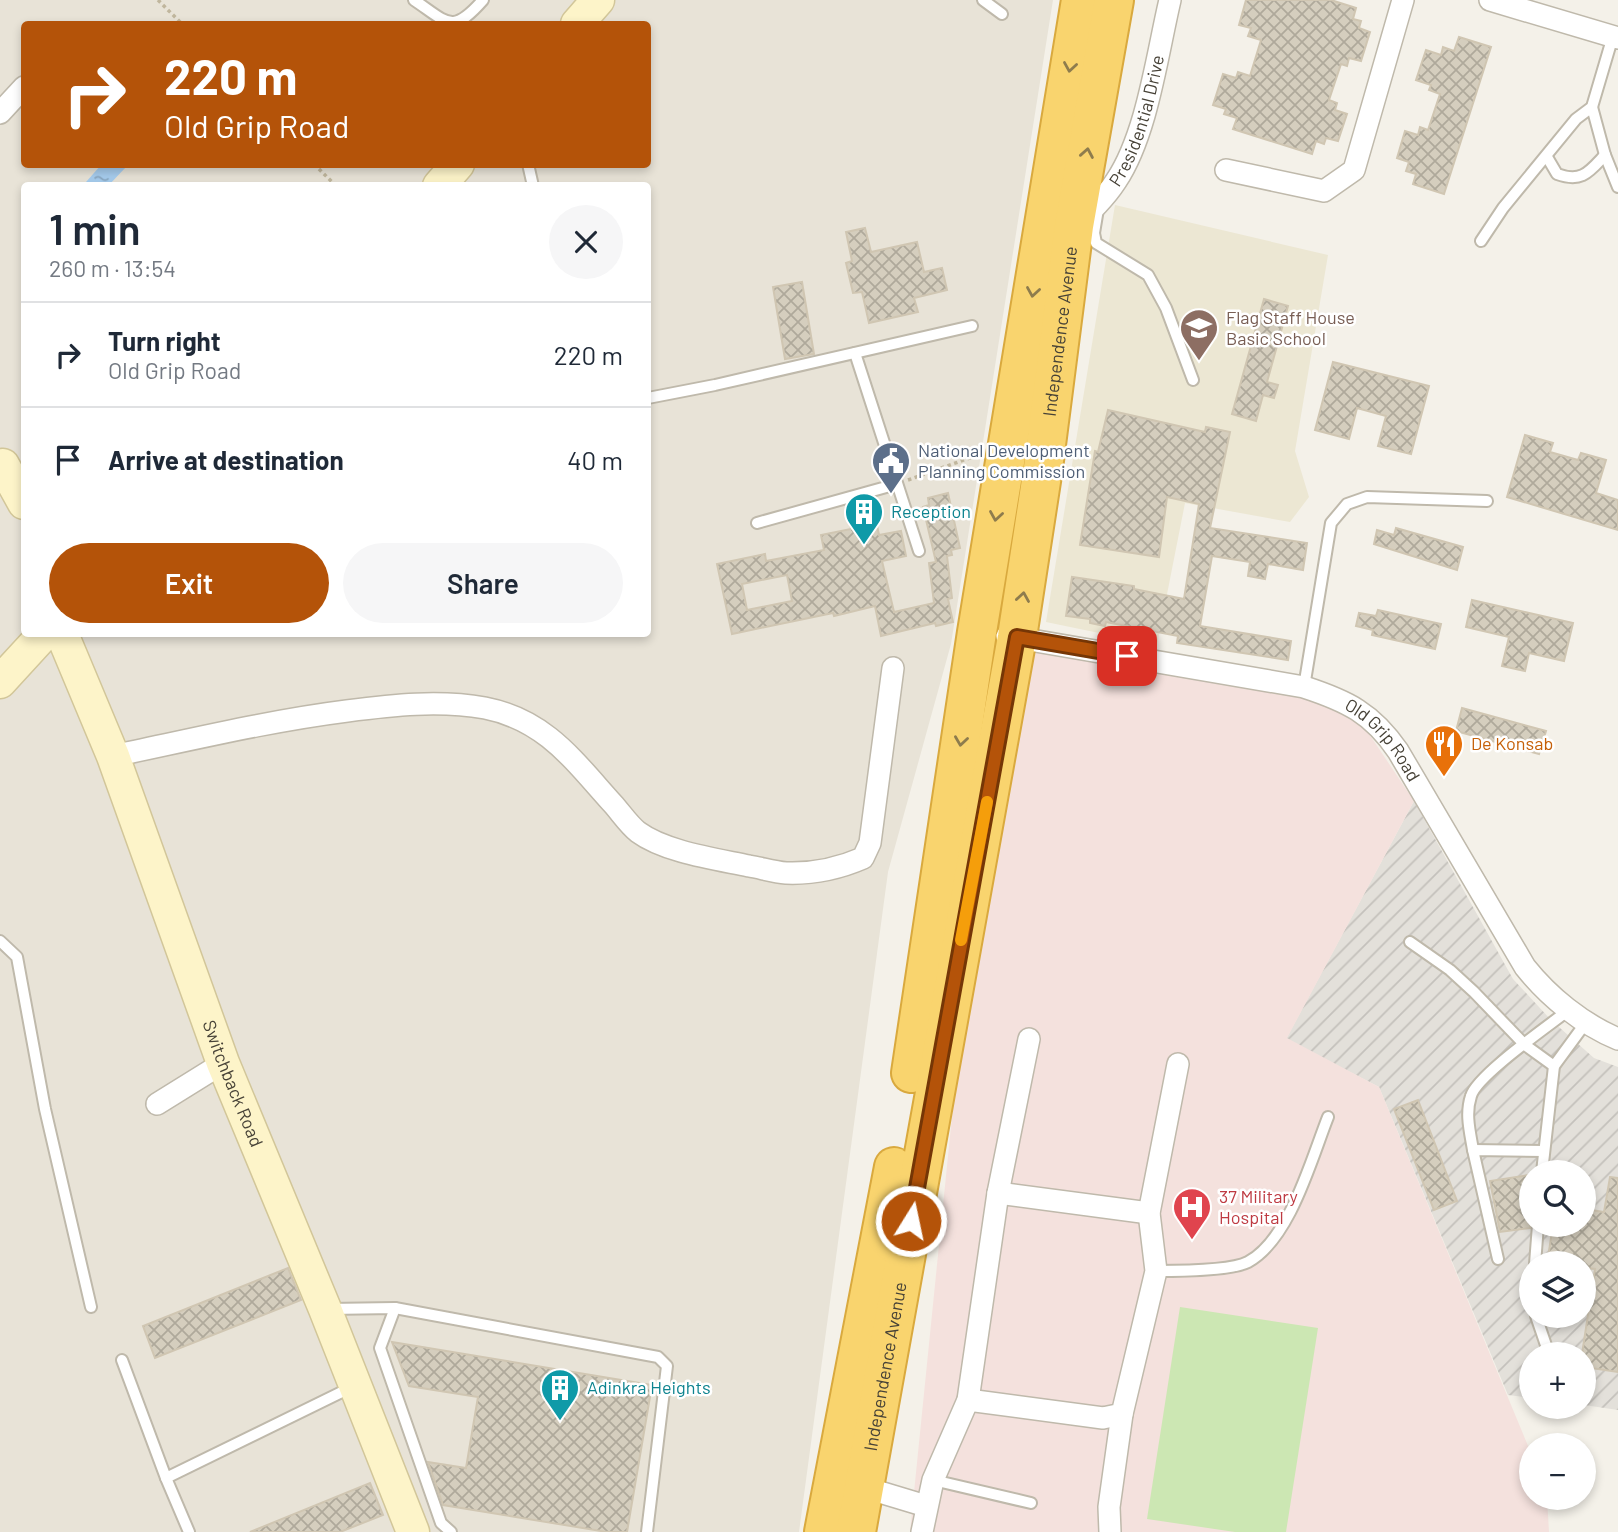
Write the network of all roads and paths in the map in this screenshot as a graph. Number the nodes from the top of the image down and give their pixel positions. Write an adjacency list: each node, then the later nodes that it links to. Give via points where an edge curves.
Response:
1 (158, 0): 11 (path)
2 (414, 0): 12 (lane)
3 (483, 0): 13 (lane)
4 (983, 0): 10 (lane)
5 (1081, 0): 39 (highway, Independence Avenue, one-way to 39)
6 (1114, 0): 26 (highway, Independence Avenue, one-way to 6)
7 (1170, 0): 26 (street, Presidential Drive, via 1139,134 1129,159)
8 (1403, 0): 22 (street, via 1354,170 1324,191)
9 (1490, 0): 14 (street)
10 (1002, 15)
11 (179, 21)
12 (445, 21)
13 (459, 21)
14 (1616, 37): 16 (lane)
15 (21, 90): 17 (street)
16 (1592, 107): 18 (lane); 19 (lane, via 1576,119)
17 (0, 113)
18 (1605, 155): 19 (lane, via 1581,177 1569,178 1557,174); 25 (lane)
19 (1547, 157): 27 (lane)
20 (318, 168): 23 (path)
21 (455, 168): 24 (street)
22 (1226, 170)
23 (332, 182)
24 (442, 182)
25 (1618, 187)
26 (1087, 215): 30 (lane, via 1096,243 1149,275); 42 (highway, Independence Avenue, one-way to 26)
27 (1481, 241)
28 (972, 326): 29 (lane)
29 (855, 353): 31 (lane); 34 (lane)
30 (1193, 380)
31 (651, 397)
32 (989, 460): 34 (path, via 975,456)
33 (9, 470): 35 (street)
34 (897, 484): 37 (lane); 38 (lane)
35 (21, 496)
36 (1487, 501): 45 (lane, via 1367,497 1348,504 1331,523)
37 (757, 523)
38 (919, 551)
39 (977, 632): 42 (street, Old Grip Road); 81 (highway, Independence Avenue, one-way to 81, via 911,1073)
40 (41, 637): 44 (street)
41 (63, 637): 46 (street, Switchback Road)
42 (1017, 637): 45 (street, Old Grip Road); 74 (highway, Independence Avenue)
43 (893, 668): 46 (street, via 870,843 863,858 818,871 786,873 663,845 638,832 568,753 539,729 486,709 445,703 318,714)
44 (0, 682)
45 (1304, 687): 49 (street, Old Grip Road, via 1337,698 1383,729 1525,967 1541,987)
46 (113, 756): 53 (street, Switchback Road)
47 (0, 941): 65 (lane, via 17,957 45,1109)
48 (1410, 942): 52 (lane, via 1450,970)
49 (1578, 1015): 51 (street, Old Grip Road); 52 (lane); 55 (lane)
50 (1029, 1039): 61 (street)
51 (1618, 1039)
52 (1525, 1045): 55 (lane); 58 (lane, via 1471,1093 1468,1116)
53 (223, 1063): 56 (street); 67 (street, Switchback Road)
54 (1178, 1064): 62 (street)
55 (1554, 1066): 59 (lane)
56 (157, 1104)
57 (1328, 1117): 64 (lane, via 1294,1203 1271,1243 1246,1264)
58 (1473, 1150): 59 (lane); 63 (lane)
59 (1544, 1151): 60 (lane)
60 (1543, 1160)
61 (998, 1193): 62 (street); 70 (street)
62 (1149, 1213): 64 (street)
63 (1498, 1259)
64 (1156, 1271): 71 (street)
65 (91, 1307)
66 (395, 1308): 67 (lane); 79 (lane, via 380,1348 441,1523); 80 (lane, via 658,1357 667,1366)
67 (325, 1309): 69 (street, Switchback Road)
68 (122, 1360): 72 (lane)
69 (355, 1386): 72 (lane); 78 (street, Switchback Road)
70 (968, 1400): 71 (street, via 1103,1418); 73 (street)
71 (1122, 1414): 84 (street, via 1109,1507)
72 (166, 1478): 77 (lane)
73 (933, 1480): 75 (lane); 76 (street)
74 (863, 1487): 76 (street); 82 (highway, Independence Avenue)
75 (1031, 1503)
76 (926, 1506): 83 (street)
77 (189, 1532)
78 (413, 1532)
79 (452, 1532)
80 (647, 1532)
81 (824, 1532)
82 (856, 1532)
83 (922, 1532)
84 (1110, 1532)

